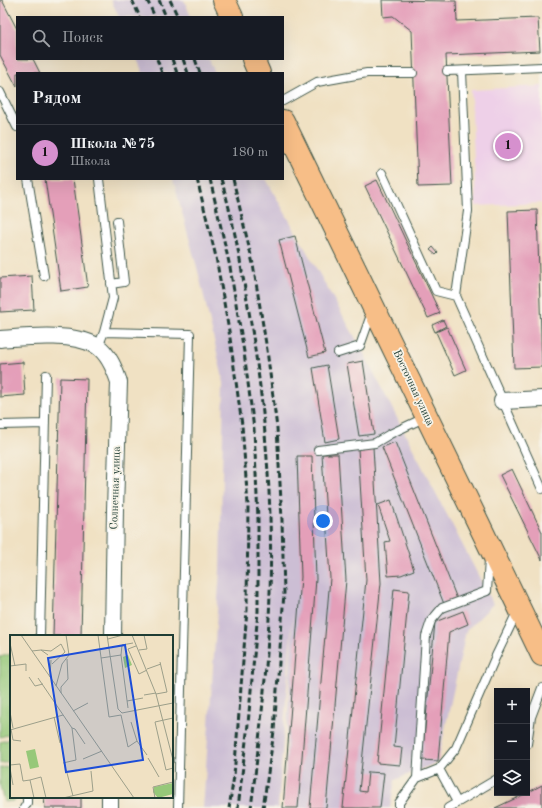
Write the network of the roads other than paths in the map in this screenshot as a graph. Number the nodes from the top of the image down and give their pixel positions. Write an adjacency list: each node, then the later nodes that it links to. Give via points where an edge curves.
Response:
1 (224, 0): 2 (main road)
2 (232, 16)
3 (253, 60): 6 (main road)
4 (542, 68): 5 (lane)
5 (462, 71): 7 (lane); 19 (lane, via 468,211)
6 (259, 72)
7 (447, 72)
8 (413, 73): 10 (lane, via 367,73 317,82)
9 (0, 92): 12 (lane)
10 (284, 100)
11 (284, 123): 20 (main road, Восточная улица)
12 (16, 125)
13 (382, 172): 19 (lane, via 436,291)
14 (28, 180): 17 (lane)
15 (99, 180): 18 (lane)
16 (118, 221): 18 (lane, via 124,282)
17 (44, 276)
18 (111, 284): 21 (lane, via 113,298)
19 (456, 296): 27 (lane)
20 (374, 306): 24 (lane, via 360,346); 28 (main road, Восточная улица)
21 (104, 332): 23 (lane); 40 (lane, via 190,334)
22 (0, 339): 23 (street, via 32,336 75,339)
23 (98, 347): 36 (street, Солнечная улица, via 112,362 119,382)
24 (338, 353)
25 (46, 375): 29 (lane)
26 (542, 399): 27 (street)
27 (502, 401): 32 (lane)
28 (426, 417): 31 (lane, via 375,442); 33 (main road, Восточная улица)
29 (45, 424): 30 (lane); 35 (lane)
30 (0, 425)
31 (318, 450)
32 (542, 489)
33 (490, 548): 34 (main road, Восточная улица); 42 (lane, via 487,591 442,608 431,621 426,636)
34 (519, 608): 37 (main road, Восточная улица); 41 (lane, via 456,748)
35 (40, 635)
36 (113, 635)
37 (542, 656)
38 (542, 688): 39 (lane)
39 (530, 724)
40 (176, 748): 47 (lane)
41 (439, 769): 42 (lane); 45 (lane)
42 (417, 778): 48 (lane, via 399,803)
43 (494, 781): 45 (lane)
44 (27, 798): 46 (lane)
45 (457, 802): 49 (lane)
46 (24, 808)
47 (178, 808)
48 (399, 808)
49 (448, 808)

